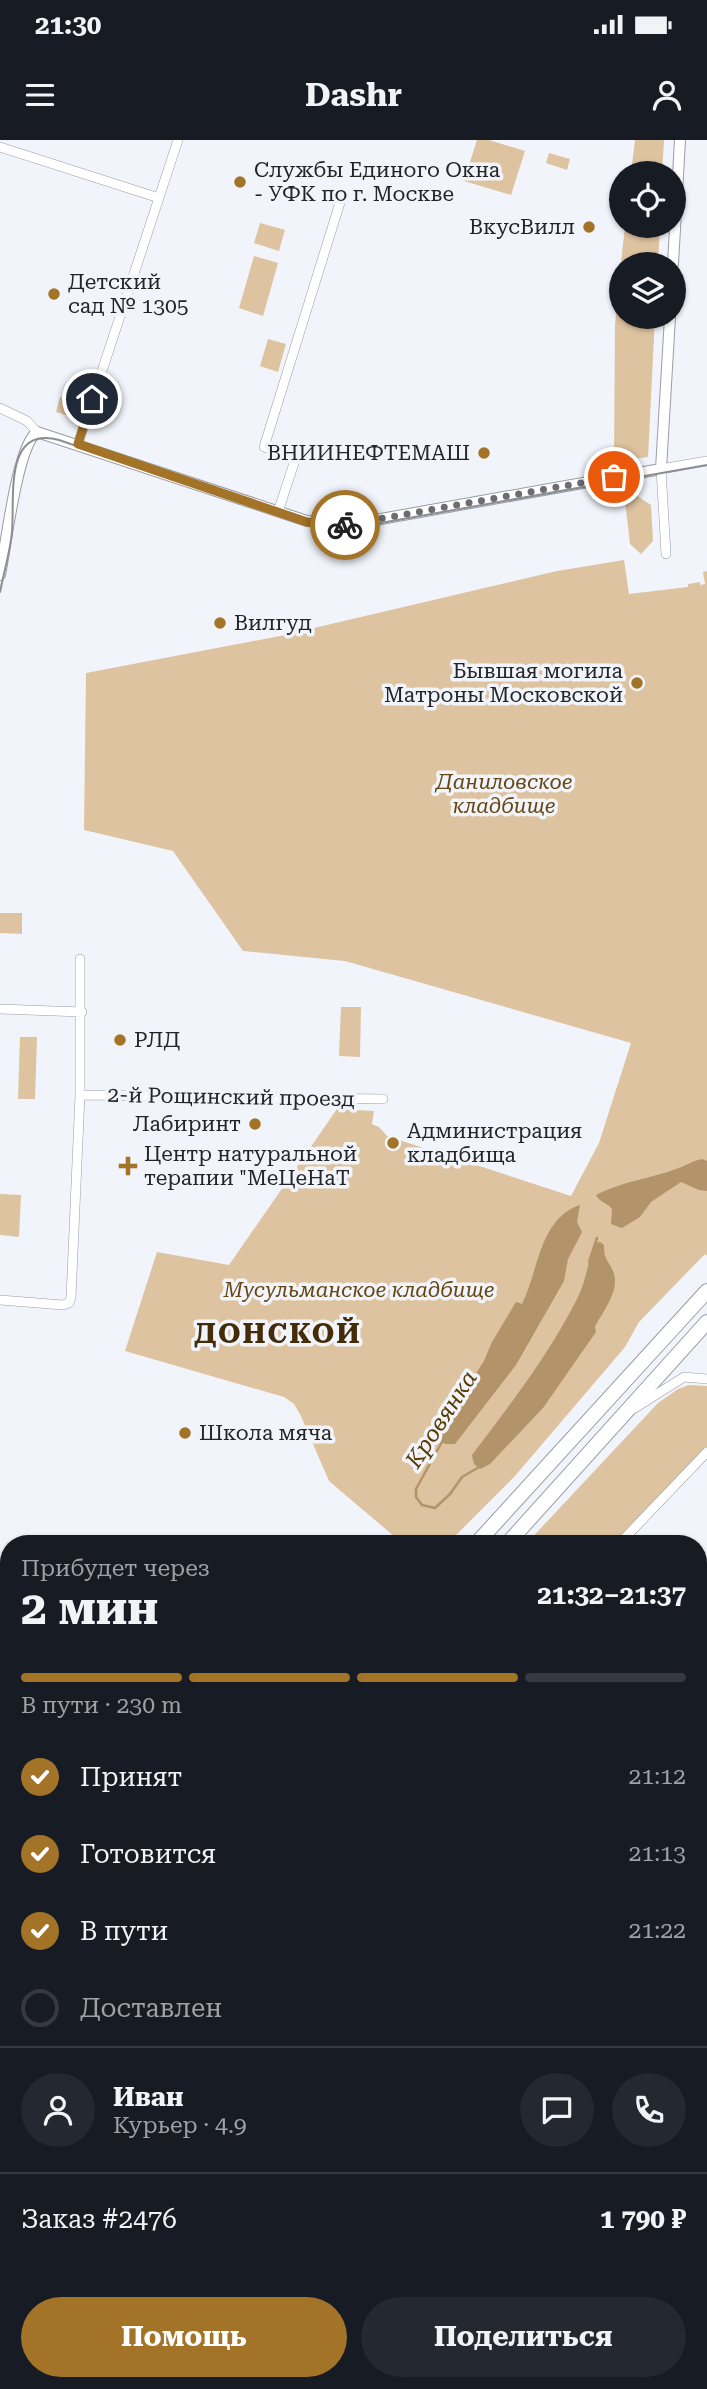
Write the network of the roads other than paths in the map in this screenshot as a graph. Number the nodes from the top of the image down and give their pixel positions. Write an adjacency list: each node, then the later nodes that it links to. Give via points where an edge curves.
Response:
1 (178, 140): 5 (street)
2 (680, 140): 6 (street)
3 (0, 147): 5 (street)
4 (343, 193): 13 (street, via 264,447 296,457)
5 (159, 198): 10 (street)
6 (674, 252)
7 (669, 329): 12 (street)
8 (0, 408): 9 (street, via 27,421)
9 (37, 432): 10 (street); 15 (street, via 30,436 22,459)
10 (78, 444): 13 (street)
11 (707, 461): 12 (street)
12 (661, 469): 13 (street, via 347,525 307,522); 14 (street)
13 (278, 512)
14 (666, 554)
15 (0, 575)
16 (80, 960): 18 (street)
17 (0, 1009): 18 (street)
18 (82, 1012): 19 (street)
19 (80, 1095): 20 (street, 2-й Рощинский проезд); 22 (street, via 69,1303)
20 (383, 1099)
21 (707, 1290): 27 (main road)
22 (0, 1300)
23 (707, 1322): 25 (main road)
24 (707, 1379): 25 (street, via 684,1377)
25 (619, 1418): 28 (main road)
26 (707, 1452): 29 (street)
27 (484, 1535)
28 (515, 1535)
29 (628, 1535)

